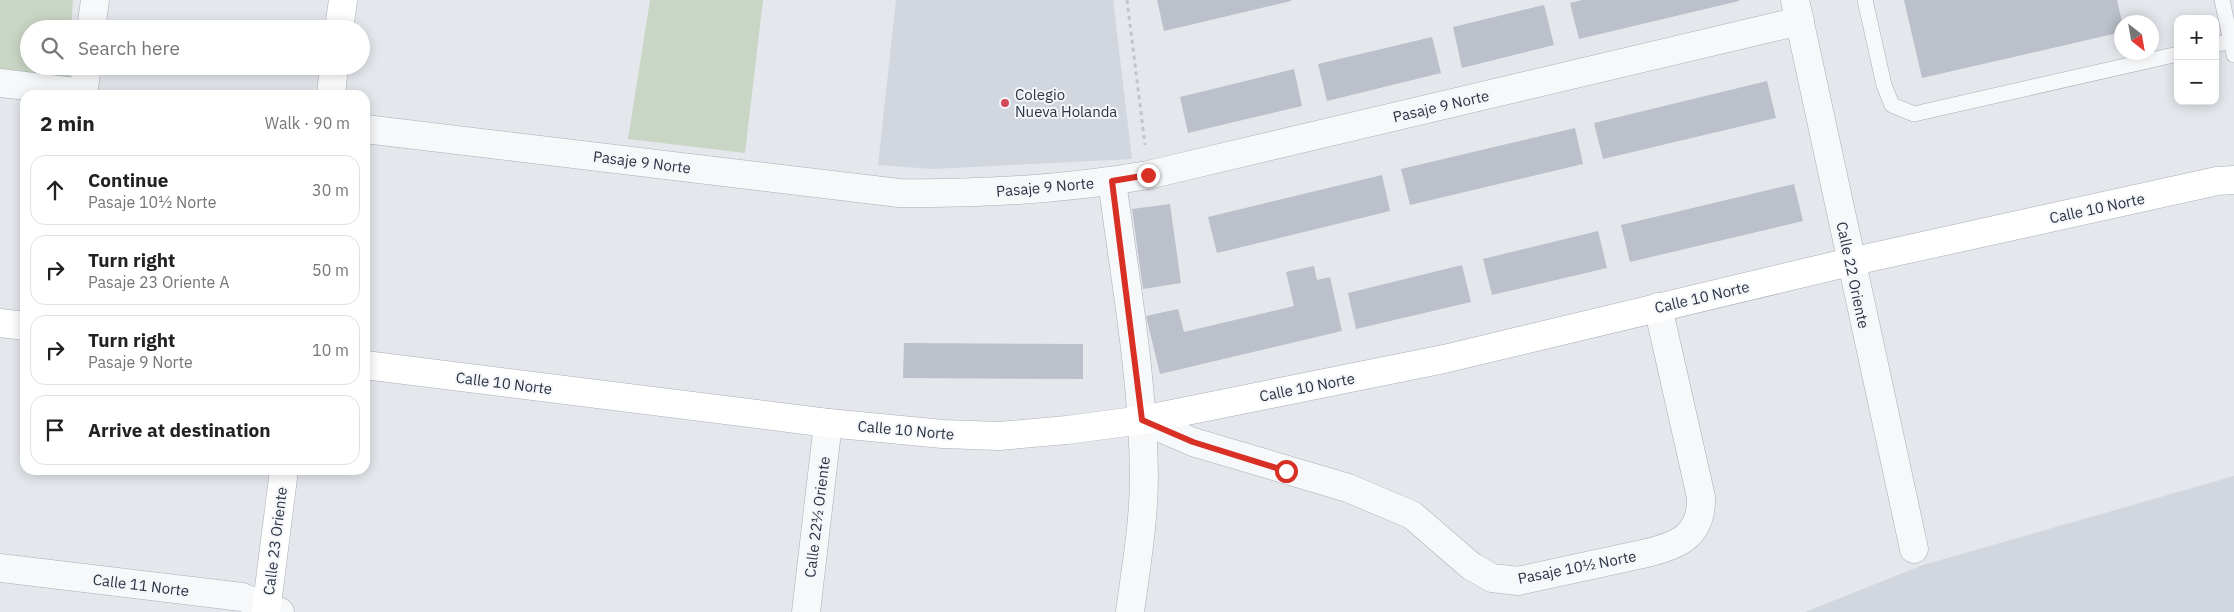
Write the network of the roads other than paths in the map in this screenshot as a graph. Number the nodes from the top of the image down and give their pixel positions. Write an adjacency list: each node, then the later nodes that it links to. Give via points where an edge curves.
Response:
1 (95, 0): 6 (street)
2 (343, 0): 7 (street)
3 (1865, 0): 10 (lane, via 1884,85 1892,105 1914,114)
4 (2222, 0): 9 (lane)
5 (1798, 10): 19 (street, Pasaje 9 Norte, via 1148,175); 20 (street, Calle 22 Oriente)
6 (92, 20)
7 (340, 20)
8 (2219, 46): 9 (lane)
9 (2232, 48)
10 (2174, 55)
11 (85, 75): 15 (street)
12 (333, 75): 16 (street)
13 (0, 83): 14 (street)
14 (53, 90)
15 (83, 90)
16 (332, 90)
17 (370, 130): 19 (street, Pasaje 9 Norte, via 899,193 955,194)
18 (2234, 180): 20 (street, Calle 10 Norte, via 2217,181)
19 (1112, 181): 25 (street)
20 (1850, 262): 21 (street, Calle 10 Norte); 28 (street, Calle 22 Oriente)
21 (1658, 307): 25 (street, Calle 10 Norte, via 1444,359); 25 (street, Pasaje 10½ Norte, via 1702,497 1699,520 1686,538 1671,546 1582,567 1518,581 1492,578 1471,566 1412,516 1348,488 1193,442)
22 (0, 323): 23 (street)
23 (20, 325)
24 (370, 366): 26 (street, Calle 10 Norte)
25 (1142, 420): 26 (street, Calle 10 Norte, via 999,436); 32 (street, via 1142,520)
26 (828, 423): 31 (street, Calle 22½ Oriente)
27 (284, 475): 30 (street, Calle 23 Oriente)
28 (1914, 549)
29 (0, 568): 30 (street, Calle 11 Norte, via 242,597)
30 (271, 610)
31 (806, 612)
32 (1130, 612)

